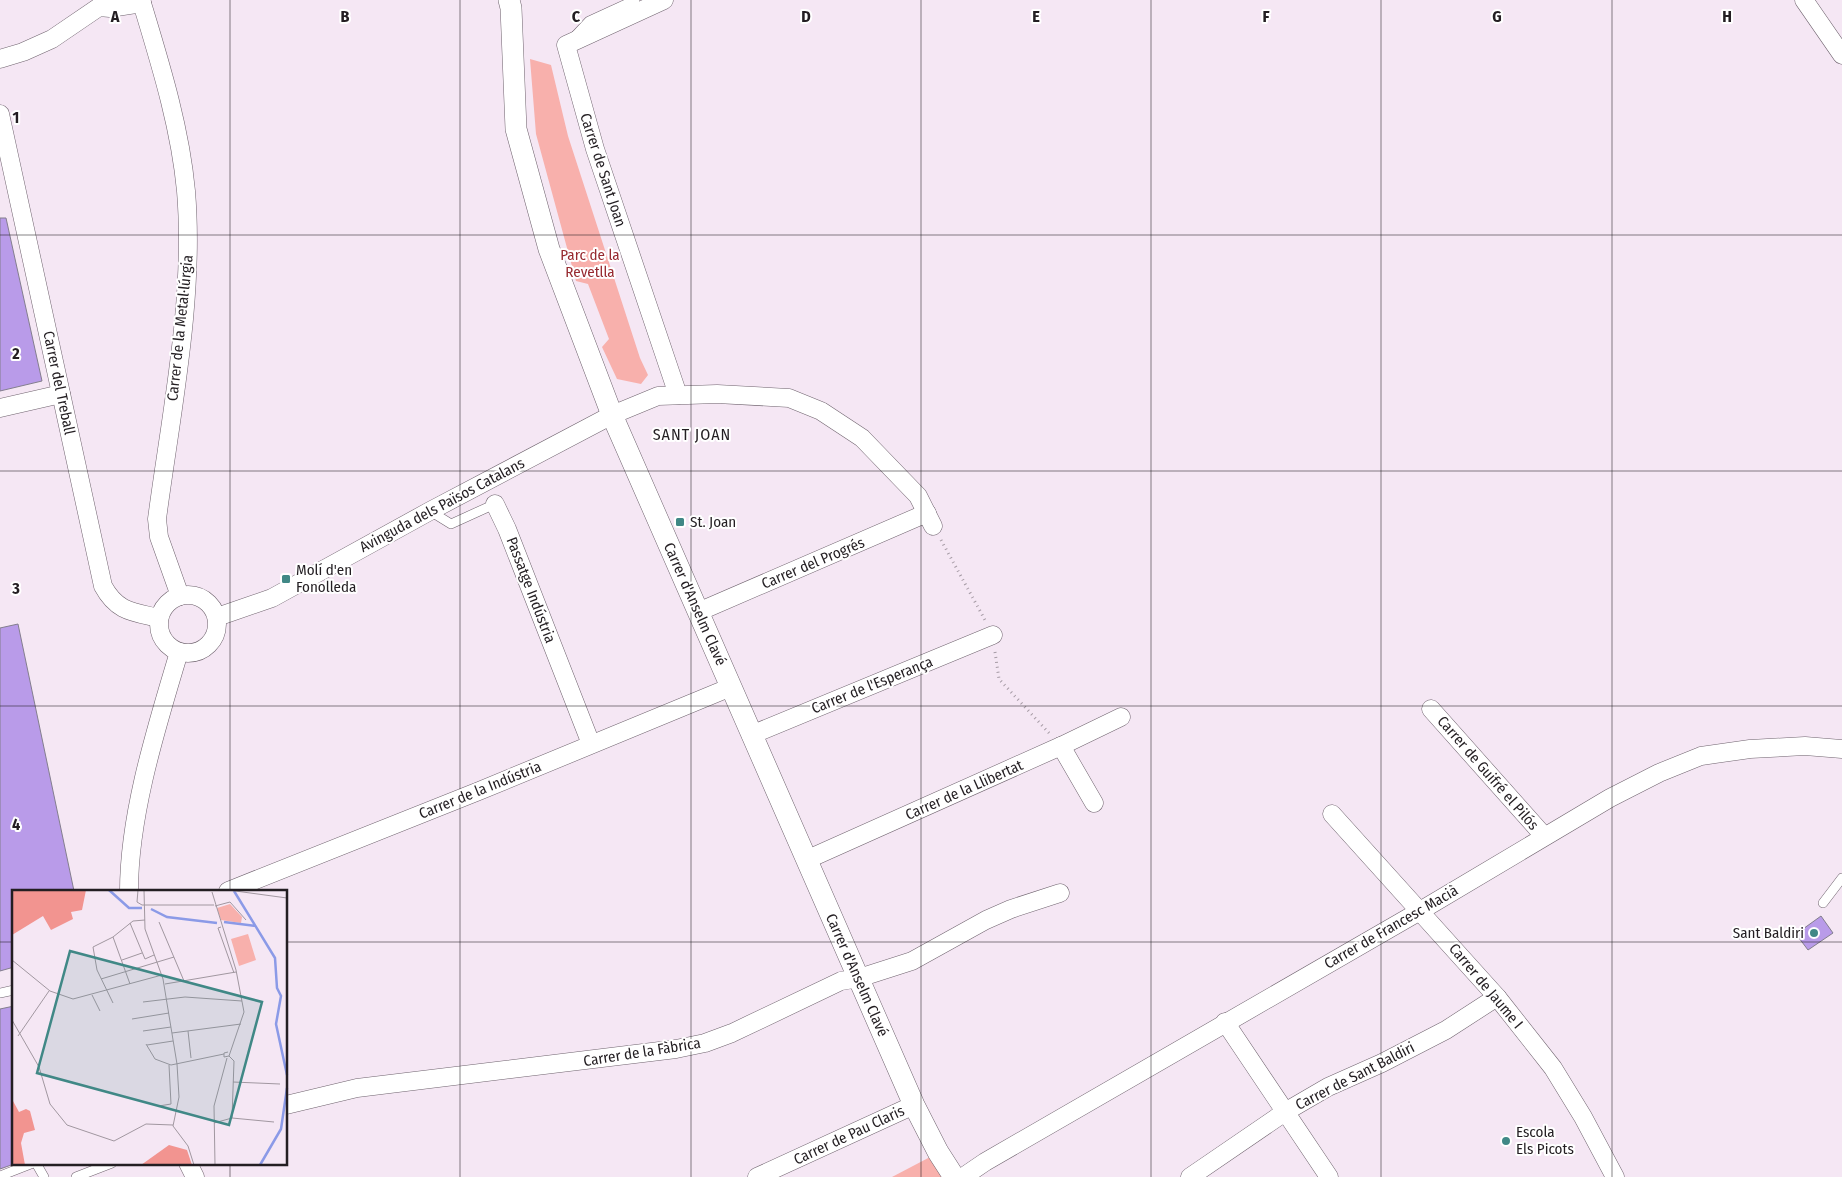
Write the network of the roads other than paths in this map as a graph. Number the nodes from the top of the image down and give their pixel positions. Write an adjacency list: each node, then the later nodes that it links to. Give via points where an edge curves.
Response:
1 (636, 0): 7 (lane, via 589,20)
2 (664, 0): 7 (street)
3 (1804, 0): 8 (street)
4 (142, 1): 5 (street, via 110,8); 18 (street, Carrer de la Metal·lúrgia, via 178,135 186,192 188,267 156,519)
5 (100, 4): 9 (street, via 52,39)
6 (510, 4): 14 (street, Carrer d'Anselm Clavé, via 516,129 549,249)
7 (566, 45): 12 (street, Carrer de Sant Joan, via 595,149)
8 (1842, 55)
9 (0, 59)
10 (0, 114): 11 (street, Carrer del Treball)
11 (61, 394): 13 (street); 21 (street, Carrer del Treball, via 103,586 118,606)
12 (678, 395): 14 (street, Avinguda dels Països Catalans, via 658,396); 17 (street, Avinguda dels Països Catalans, via 789,398 821,411 862,438 918,496)
13 (0, 408)
14 (612, 415): 16 (street, Avinguda dels Països Catalans); 19 (street, Carrer d'Anselm Clavé)
15 (495, 504): 16 (lane, Passatge Indústria, via 451,524); 28 (street, Passatge Indústria)
16 (430, 511): 20 (street, Avinguda dels Països Catalans, via 272,598)
17 (930, 520): 19 (street, Carrer del Progrés)
18 (180, 596): 20 (street, via 204,600); 21 (street, via 163,609)
19 (698, 612): 24 (street, Carrer d'Anselm Clavé)
20 (217, 617): 23 (street, via 216,633 208,645 195,652)
21 (159, 618): 23 (street, via 162,638)
22 (993, 635): 27 (street, Carrer de l'Esperança)
23 (179, 652): 36 (street, via 134,823)
24 (731, 687): 27 (street, Carrer d'Anselm Clavé); 28 (street, Carrer de la Indústria)
25 (1431, 709): 33 (street, Carrer de Guifré el Pilós)
26 (1121, 717): 29 (street, Carrer de la Llibertat)
27 (751, 735): 34 (street, Carrer d'Anselm Clavé)
28 (591, 744): 37 (street, Carrer de la Indústria)
29 (1061, 746): 31 (street); 34 (street, Carrer de la Llibertat)
30 (1842, 749): 33 (street, Carrer de Francesc Macià, via 1805,746 1701,756 1659,773)
31 (1094, 803)
32 (1332, 814): 40 (street, Carrer de Jaume I)
33 (1544, 836): 40 (street, Carrer de Francesc Macià)
34 (806, 860): 41 (street, Carrer d'Anselm Clavé)
35 (1842, 878): 39 (lane)
36 (129, 890)
37 (230, 890)
38 (1060, 893): 41 (street, Carrer de la Fàbrica, via 986,920 912,961)
39 (1823, 903)
40 (1420, 911): 42 (street, Carrer de Jaume I); 43 (street, Carrer de Francesc Macià)
41 (859, 978): 44 (street, Carrer de la Fàbrica, via 841,981 705,1043 357,1088); 45 (street, Carrer d'Anselm Clavé)
42 (1497, 997): 46 (street, Carrer de Sant Baldiri, via 1446,1030 1328,1087); 60 (street, Carrer de Jaume I, via 1553,1068)
43 (1225, 1022): 46 (street); 57 (street, Carrer de Francesc Macià)
44 (288, 1105)
45 (914, 1105): 55 (street, Carrer de Pau Claris); 56 (street, Carrer d'Anselm Clavé)
46 (1285, 1112): 58 (street, Carrer de Sant Baldiri); 59 (street)
47 (31, 1164): 51 (lane)
48 (35, 1164): 52 (lane)
49 (109, 1164): 53 (lane)
50 (188, 1164): 54 (street)
51 (0, 1176)
52 (44, 1177)
53 (76, 1177)
54 (195, 1177)
55 (757, 1177)
56 (954, 1177)
57 (964, 1177)
58 (1190, 1177)
59 (1329, 1177)
60 (1615, 1177)

